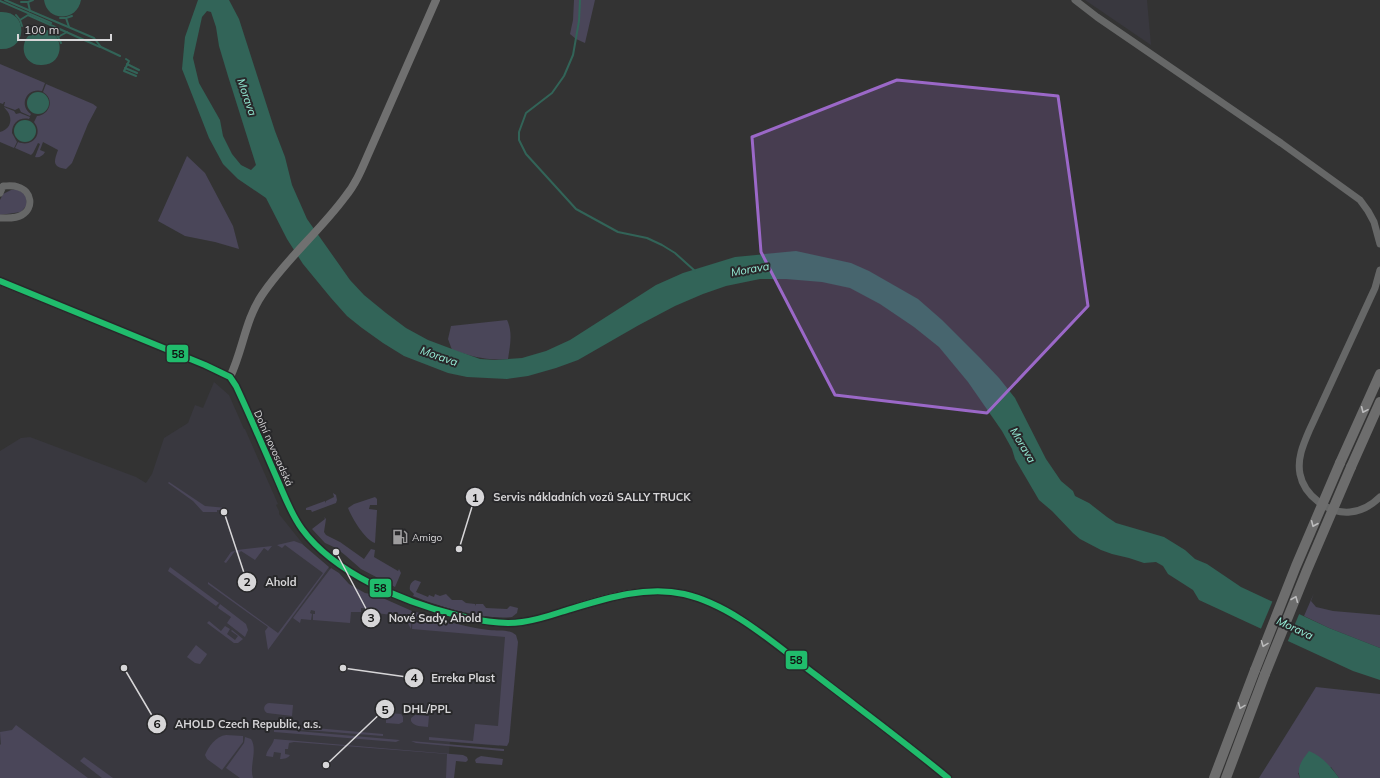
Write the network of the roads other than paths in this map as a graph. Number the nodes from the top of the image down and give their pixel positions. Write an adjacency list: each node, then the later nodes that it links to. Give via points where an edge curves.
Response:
1 (436, 0): 9 (main road, via 353,186 256,304)
2 (1075, 0): 5 (street, via 1360,200 1368,211)
3 (0, 193): 4 (street, via 3,186 16,186 25,190 30,200 22,215)
4 (0, 218)
5 (1380, 244)
6 (1380, 270): 11 (street, via 1376,288 1308,431 1299,465 1305,488 1315,500 1340,512 1352,512 1368,507)
7 (0, 281): 9 (main road)
8 (1380, 374): 13 (highway, one-way to 13, bridge, via 1296,566)
9 (230, 377): 12 (main road, Dolní novosadská, via 238,388 297,521 324,552 363,578 390,593 421,605 482,620 507,623 522,622 631,594 671,592 702,599 756,630)
10 (1380, 402): 14 (highway, one-way to 10, bridge, via 1310,563)
11 (1380, 497)
12 (948, 778)
13 (1214, 778)
14 (1226, 778)

